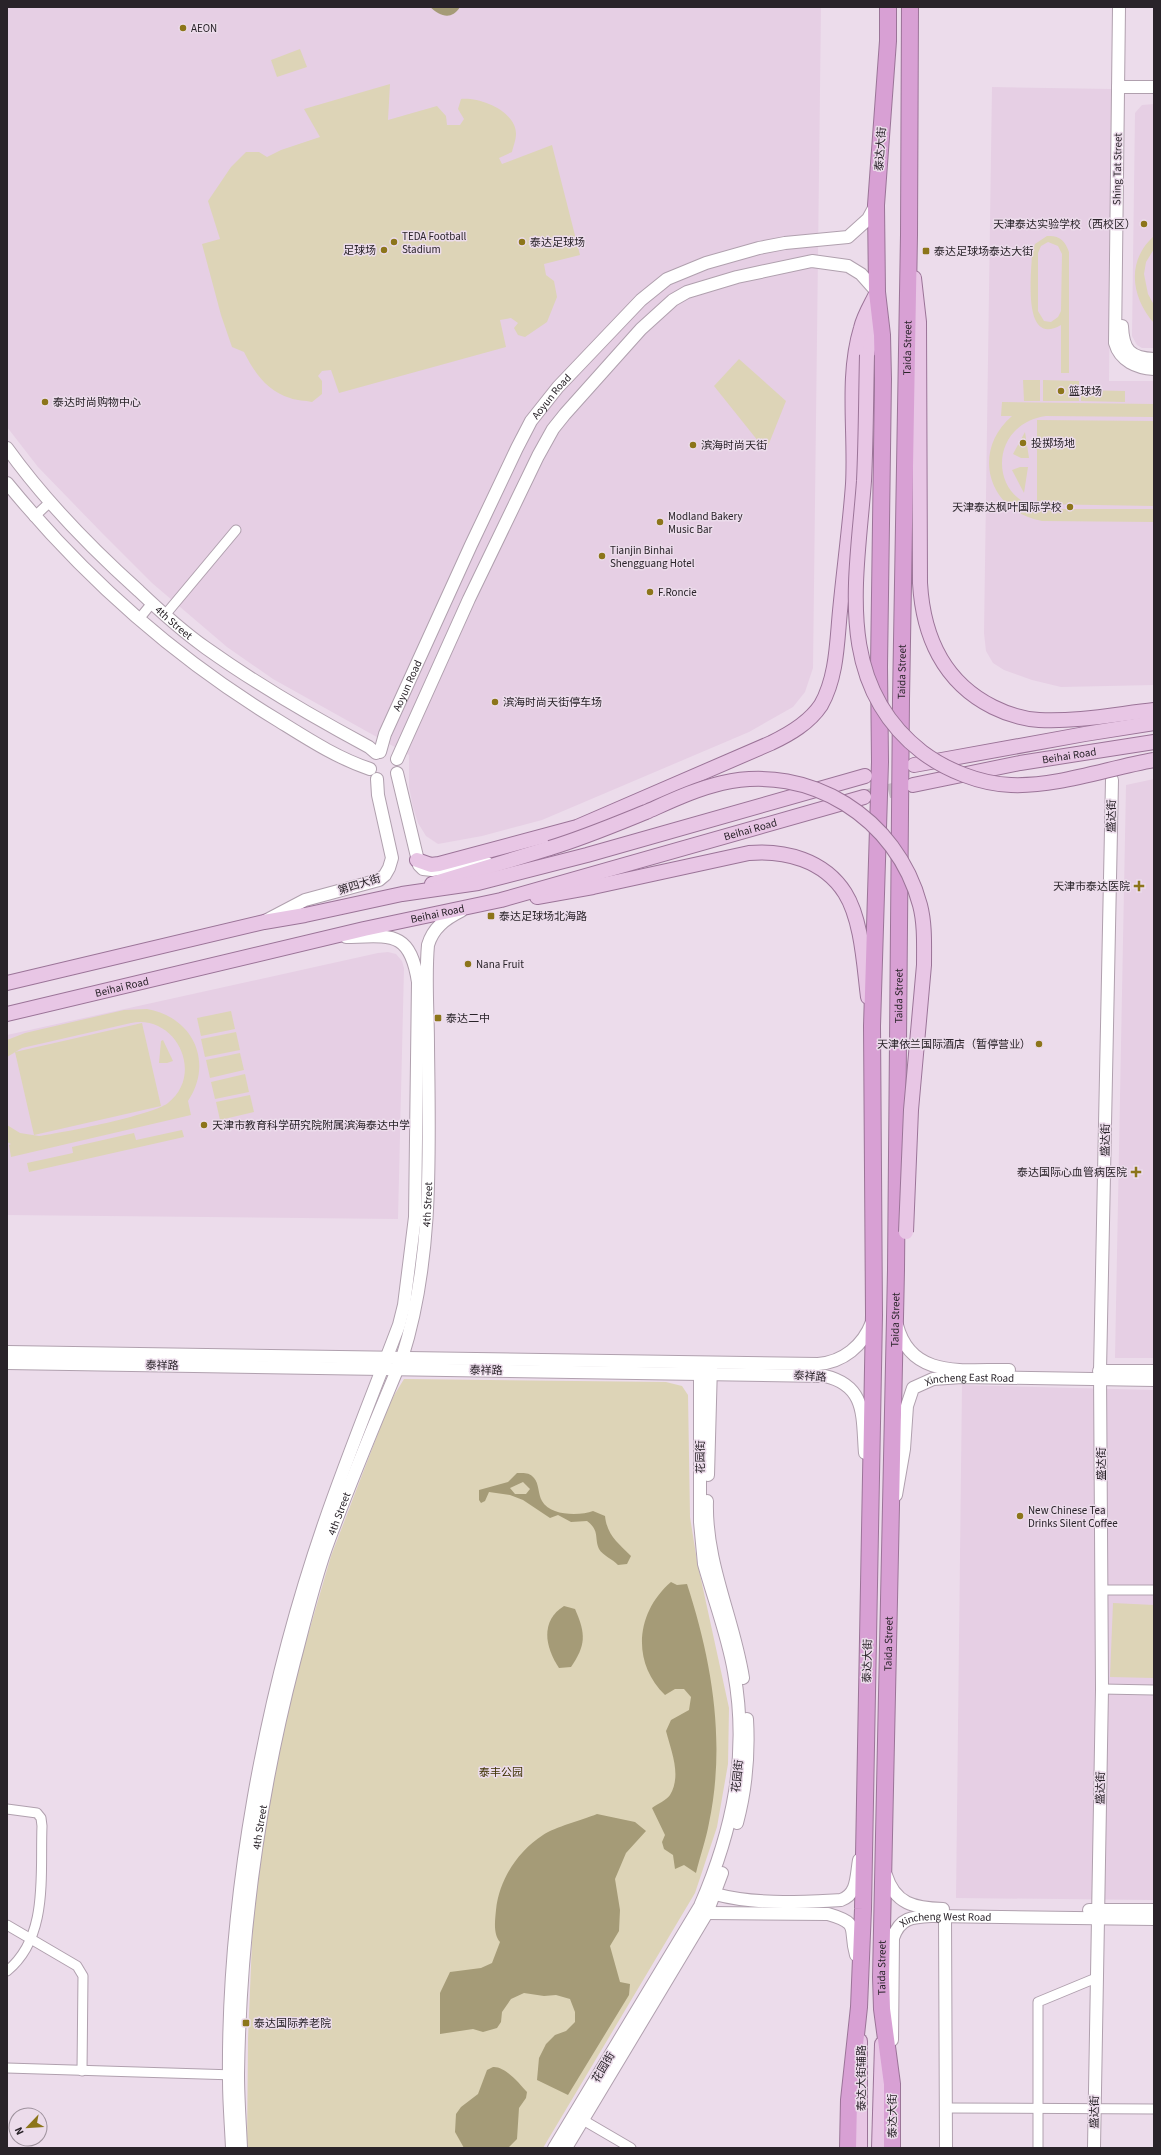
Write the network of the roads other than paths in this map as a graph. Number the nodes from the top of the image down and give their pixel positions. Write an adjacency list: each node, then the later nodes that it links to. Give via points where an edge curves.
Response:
1 (888, 7): 7 (highway, 泰达大街, via 888,41)
2 (910, 7): 8 (highway, Taida Street)
3 (1119, 7): 5 (street, Shing Tat Street)
4 (1125, 7): 5 (street, Shing Tat Street)
5 (1121, 87): 6 (street); 10 (street, Shing Tat Street)
6 (1154, 87)
7 (876, 205): 9 (highway, 泰达大街); 24 (street, Aoyun Road, via 868,219 848,237 759,248 706,263 667,279 641,300 558,387 539,410 517,448)
8 (909, 235): 21 (main road, via 919,322 920,595 925,623 935,651 951,674 970,693 997,709 1018,717 1058,720); 45 (highway, Taida Street, via 901,698)
9 (877, 292): 25 (street, Aoyun Road, via 861,274 848,266 805,262 737,276 687,292 673,300 641,329 553,429 469,599); 26 (main road, bridge, via 867,355 865,463 856,625 861,660 869,683 890,720 914,745 943,766 971,777 1010,785 1039,783); 36 (main road, via 861,326 856,346 853,484 837,639 830,684 814,714 796,730 771,743 577,827 439,864 431,865); 44 (highway, Taida Street, via 882,335 883,379 880,762)
10 (1124, 353): 11 (street); 12 (street, via 1134,365)
11 (1154, 359)
12 (1154, 369)
13 (9, 455): 15 (street, 4th Street)
14 (7, 483): 16 (street, 4th Street)
15 (50, 502): 16 (street); 18 (street, 4th Street, via 90,546)
16 (34, 517): 20 (street, 4th Street, via 96,581)
17 (236, 530): 19 (street)
18 (152, 603): 19 (street, 4th Street); 20 (street)
19 (165, 615): 24 (street, 4th Street, via 205,647 303,711)
20 (138, 619): 28 (street, 4th Street, via 207,674 266,714 324,748)
21 (1154, 710)
22 (1154, 723): 27 (main road, Beihai Road)
23 (1154, 742): 33 (main road, Beihai Road, via 1020,763)
24 (378, 752): 25 (street, via 390,753); 28 (street, via 370,760)
25 (397, 759): 29 (street)
26 (1154, 760)
27 (914, 765)
28 (370, 769): 31 (street)
29 (397, 773): 31 (street, via 386,781); 36 (street)
30 (865, 776): 37 (main road, Beihai Road, via 478,883)
31 (378, 779): 40 (street, 第四大街, via 378,796 392,858 385,875 379,880 305,900)
32 (1112, 780): 54 (street, 盛达街)
33 (913, 785)
34 (864, 797): 38 (main road, Beihai Road)
35 (510, 859): 36 (street, via 432,870 423,868); 37 (main road); 45 (main road, bridge, via 596,833 712,785 762,778 797,783 829,794 860,812 886,837 906,866 914,887 920,906 924,942 911,1110 906,1232)
36 (417, 860)
37 (402, 894): 40 (main road, Beihai Road, via 305,916)
38 (501, 900): 39 (main road, Beihai Road); 44 (main road, via 538,897 593,887 748,853 773,852 797,857 828,874 845,893 852,908 859,937)
39 (473, 906): 41 (main road, Beihai Road); 51 (street, 4th Street, via 442,922 431,935 428,946 428,1194 422,1260 410,1329)
40 (264, 922): 42 (main road, Beihai Road)
41 (331, 937): 43 (main road, Beihai Road); 50 (street, 4th Street, via 380,936 395,939 412,953 418,982 415,1217 404,1305)
42 (7, 984)
43 (7, 1014)
44 (872, 1026): 46 (highway, Taida Street)
45 (896, 1270): 47 (highway, Taida Street)
46 (874, 1315): 52 (street, 泰祥路, via 866,1336 859,1345 846,1355 828,1363); 56 (highway, 泰达大街)
47 (895, 1316): 54 (street, Xincheng East Road, via 901,1337 910,1352 935,1367); 57 (highway, Taida Street)
48 (7, 1352): 50 (street, 泰祥路)
49 (7, 1363): 50 (street, 泰祥路)
50 (385, 1364): 51 (street, 泰祥路); 80 (street, 4th Street, via 324,1524 283,1662 267,1733 249,1828 236,1929 231,2001)
51 (400, 1364): 52 (street, 泰祥路); 80 (street, 4th Street, via 326,1548 277,1729 251,1875)
52 (705, 1367): 56 (street, 泰祥路, via 820,1375 834,1378 847,1386 861,1403); 65 (street, 花园街, via 707,1507 713,1563 739,1653 748,1748 742,1803 731,1849); 89 (street, 花园街, via 699,1498 702,1550 734,1672 740,1715 736,1786 731,1817 717,1867 700,1906)
53 (1154, 1371): 54 (street, Xincheng East Road)
54 (1100, 1375): 55 (street, Xincheng East Road); 57 (street, Xincheng East Road, via 933,1379 913,1388 906,1406 902,1469); 58 (street, 盛达街)
55 (1154, 1380)
56 (870, 1496): 63 (highway, 泰达大街)
57 (892, 1512): 64 (highway, Taida Street)
58 (1102, 1590): 59 (street); 60 (street, 盛达街)
59 (1154, 1590)
60 (1102, 1689): 61 (street); 68 (street, 盛达街)
61 (1154, 1690)
62 (7, 1809): 72 (street, via 37,1813 41,1818 38,1916)
63 (863, 1839): 65 (street, via 854,1890 847,1898 800,1902 736,1900); 73 (highway, 泰达大街)
64 (884, 1870): 68 (street, Xincheng West Road, via 890,1888 898,1898 920,1907); 77 (highway, Taida Street)
65 (715, 1894): 67 (street, 花园街)
66 (1154, 1910): 68 (street, Xincheng West Road)
67 (707, 1913): 73 (street, via 822,1913 840,1918 852,1926); 86 (street, 花园街)
68 (1098, 1915): 69 (street, Xincheng West Road); 70 (street, Xincheng West Road); 75 (street, 盛达街)
69 (945, 1916): 81 (street, Xincheng West Road, via 916,1917 905,1920 896,1927 893,1938); 82 (street)
70 (1154, 1919)
71 (7, 1925): 72 (street)
72 (32, 1939): 74 (street); 79 (street, via 81,1971 83,1976)
73 (861, 1967): 76 (highway, 泰达大街)
74 (7, 1972)
75 (1096, 1978): 83 (street, via 1038,2002); 84 (street, 盛达街)
76 (859, 2007): 92 (highway, 泰达大街, via 849,2100); 93 (main road, 泰达大街辅路, via 862,2064)
77 (882, 2009): 81 (highway, Taida Street); 94 (main road, 泰达大街辅路)
78 (7, 2068): 79 (street)
79 (82, 2071): 80 (street)
80 (233, 2075): 87 (street, 4th Street); 88 (street, 4th Street)
81 (892, 2084): 95 (highway, 泰达大街)
82 (947, 2108): 83 (street); 96 (street)
83 (1038, 2108): 84 (street); 97 (street)
84 (1094, 2108): 85 (street); 98 (street, 盛达街)
85 (1154, 2109)
86 (583, 2120): 90 (street, 花园街); 91 (street)
87 (232, 2148)
88 (241, 2148)
89 (554, 2148)
90 (566, 2148)
91 (631, 2148)
92 (848, 2148)
93 (860, 2148)
94 (879, 2148)
95 (892, 2148)
96 (946, 2148)
97 (1038, 2148)
98 (1094, 2148)

